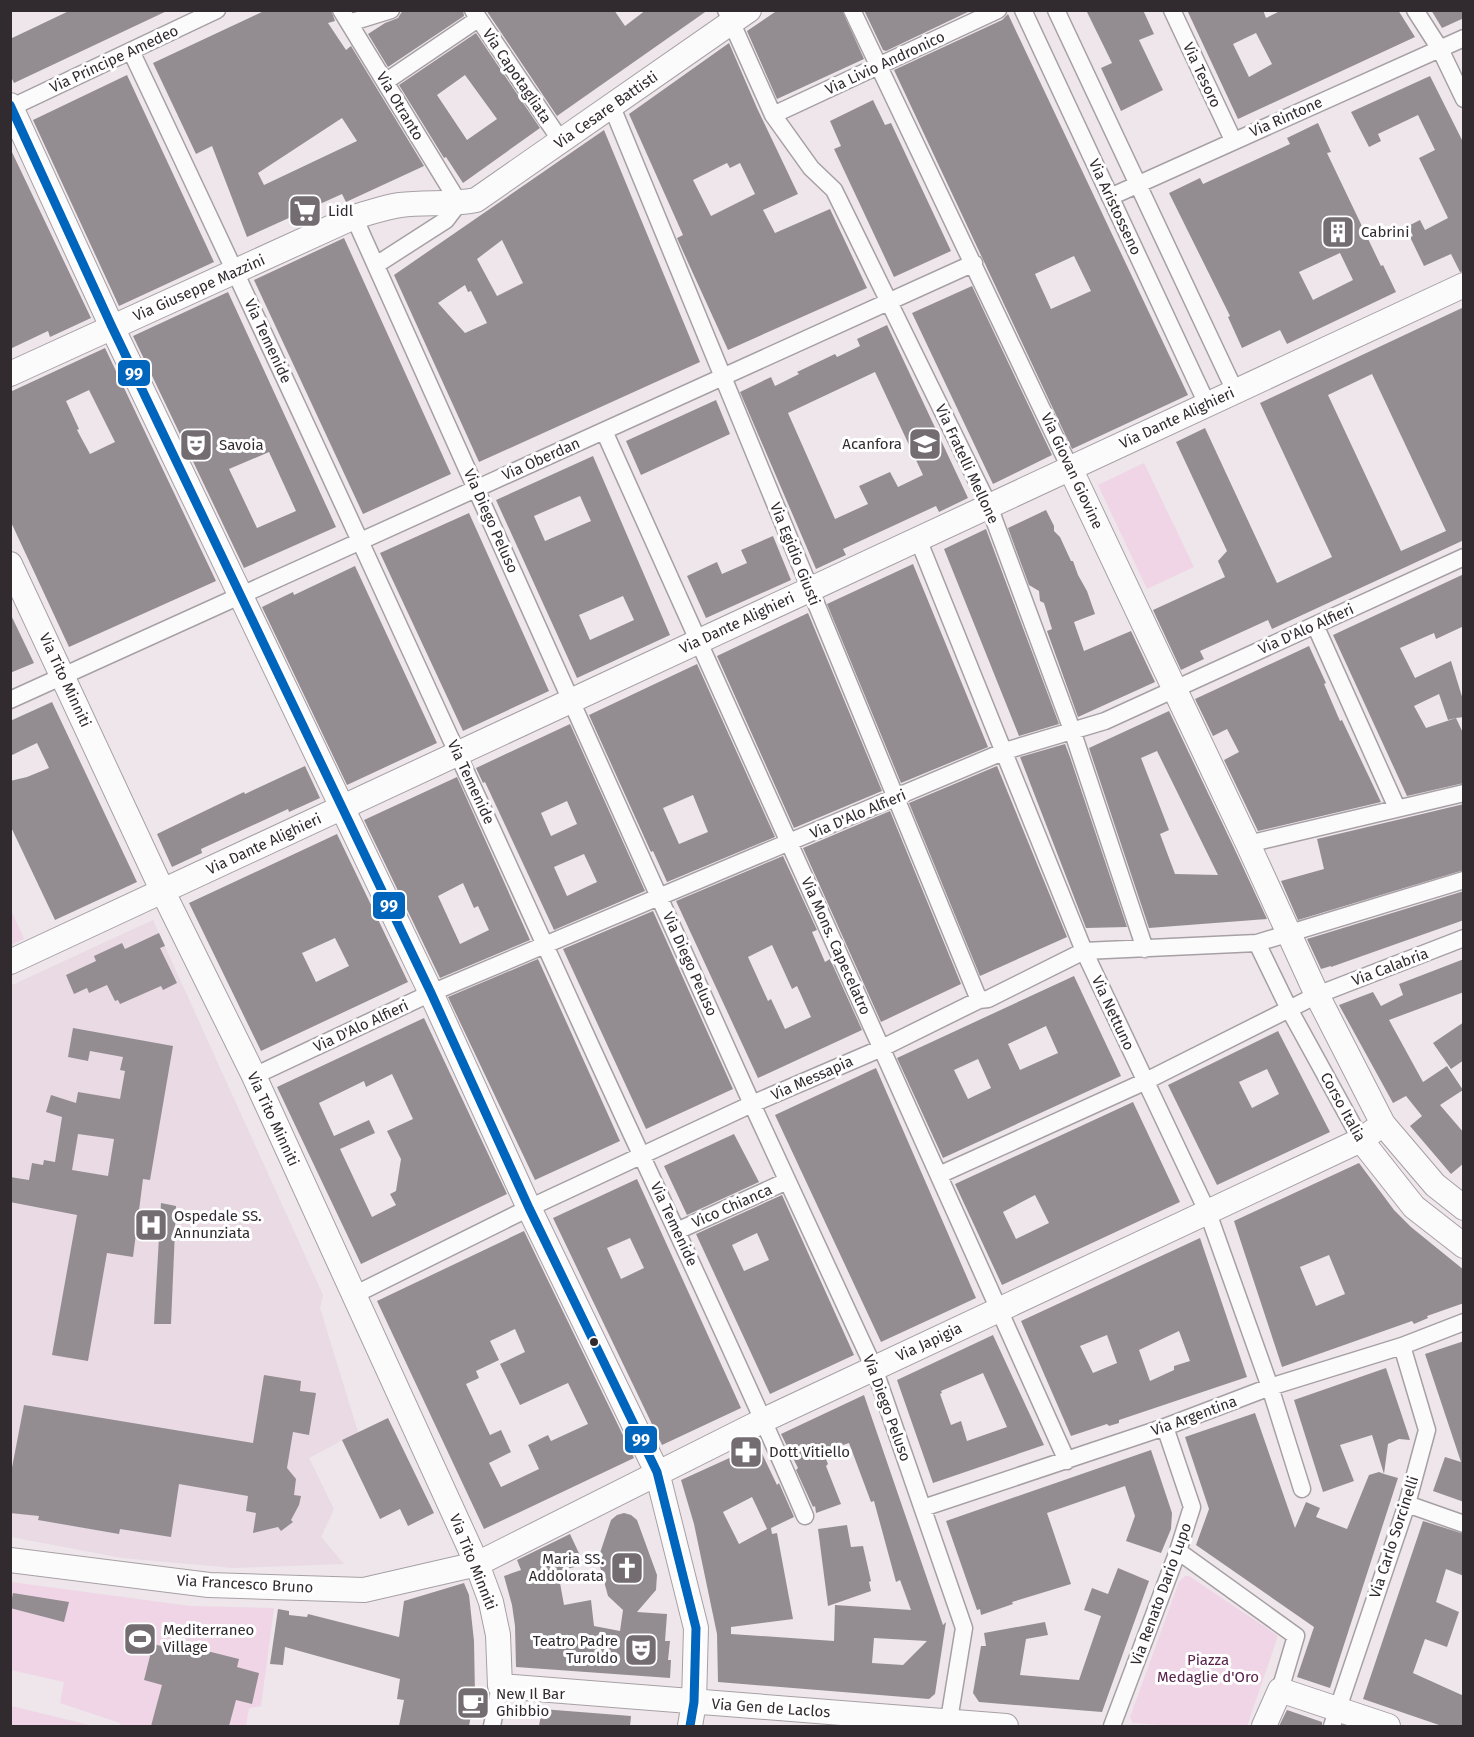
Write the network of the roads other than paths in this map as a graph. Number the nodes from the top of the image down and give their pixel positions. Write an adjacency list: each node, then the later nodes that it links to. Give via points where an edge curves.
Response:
1 (217, 10): 14 (street, Via Principe Amedeo)
2 (391, 10): 11 (street)
3 (852, 10): 15 (street, Via Giovan Giovine)
4 (998, 10): 15 (street, Via Livio Andronico)
5 (1023, 10): 24 (street, Via Aristosseno)
6 (1056, 10): 23 (street, Via Aristosseno)
7 (1172, 10): 21 (street, Via Tesoro)
8 (1415, 10): 13 (street)
9 (476, 15): 16 (street); 22 (street, Via Capotagliata)
10 (735, 15): 19 (street, Via Cesare Battisti); 20 (street, Via Fratelli Mellone)
11 (345, 17): 16 (street, Via Otranto)
12 (1464, 38): 13 (street, Via Rintone)
13 (1440, 49): 17 (street); 21 (street, Via Rintone)
14 (131, 51): 18 (street, Via Principe Amedeo); 29 (street, Via Temenide)
15 (878, 66): 20 (street, Via Livio Andronico); 27 (street, Via Giovan Giovine)
16 (386, 82): 25 (street, Via Otranto)
17 (1464, 99)
18 (11, 107): 32 (street)
19 (612, 107): 22 (street, Via Cesare Battisti); 34 (street, Via Egidio Giusti)
20 (773, 115): 31 (street, Via Fratelli Mellone, via 811,168 834,190)
21 (1233, 140): 23 (street, Via Rintone)
22 (561, 141): 25 (street, Via Cesare Battisti, via 476,200)
23 (1138, 185): 24 (street, Via Rintone); 35 (street, Via Aristosseno)
24 (1110, 197): 36 (street, Via Aristosseno)
25 (459, 203): 26 (street, Via Giuseppe Mazzini, via 397,205); 28 (street, via 446,220)
26 (354, 217): 28 (street, Via Diego Peluso); 29 (street, Via Giuseppe Mazzini)
27 (974, 264): 31 (street, Via Oberdan); 38 (street, Via Giovan Giovine)
28 (376, 265): 39 (street, Via Diego Peluso)
29 (236, 271): 32 (street, Via Giuseppe Mazzini); 42 (street, Via Temenide)
30 (1464, 285): 35 (street, Via Dante Alighieri)
31 (890, 302): 34 (street, Via Oberdan); 40 (street, Via Fratelli Mellone)
32 (112, 327): 33 (street, Via Giuseppe Mazzini); 46 (street)
33 (10, 374)
34 (722, 377): 37 (street, Via Oberdan); 45 (street, Via Egidio Giusti)
35 (1235, 391): 36 (street, Via Dante Alighieri)
36 (1207, 404): 38 (street, Via Dante Alighieri)
37 (604, 431): 39 (street, Via Oberdan); 48 (street, Via Mons. Capecelatro)
38 (1070, 468): 40 (street, Via Dante Alighieri); 50 (street, Via Giovan Giovine)
39 (476, 489): 42 (street, Via Oberdan); 52 (street, Via Diego Peluso)
40 (989, 506): 41 (street, Via Dante Alighieri); 53 (street, Via Fratelli Mellone)
41 (918, 539): 45 (street, Via Dante Alighieri); 54 (street, Via Nettuno)
42 (359, 542): 46 (street, Via Oberdan); 55 (street, Via Temenide)
43 (1464, 557): 47 (street, Via D'Alo Alfieri)
44 (10, 564): 49 (street, Via Tito Minniti)
45 (809, 590): 48 (street, Via Dante Alighieri); 57 (street, Via Egidio Giusti)
46 (241, 596): 49 (street, Via Oberdan); 58 (street)
47 (1315, 625): 50 (street, Via D'Alo Alfieri); 59 (street)
48 (699, 641): 52 (street, Via Dante Alighieri); 60 (street, Via Mons. Capecelatro)
49 (63, 676): 51 (street, Via Oberdan); 63 (street, Via Tito Minniti)
50 (1174, 689): 53 (street, Via D'Alo Alfieri, via 1105,721); 61 (street, Via Giovan Giovine)
51 (10, 699)
52 (571, 700): 55 (street, Via Dante Alighieri); 64 (street, Via Diego Peluso)
53 (1072, 730): 54 (street, Via D'Alo Alfieri); 69 (street, Via Fratelli Mellone)
54 (1005, 751): 57 (street, Via D'Alo Alfieri); 70 (street, Via Nettuno)
55 (458, 753): 58 (street, Via Dante Alighieri); 68 (street, Via Temenide)
56 (1464, 793): 59 (street)
57 (895, 798): 60 (street, Via D'Alo Alfieri); 74 (street, Via Egidio Giusti)
58 (342, 807): 63 (street, Via Dante Alighieri); 72 (street)
59 (1397, 808): 61 (street)
60 (789, 843): 64 (street, Via D'Alo Alfieri); 76 (street, Via Mons. Capecelatro)
61 (1248, 844): 65 (street, Via Giovan Giovine)
62 (1464, 880): 65 (street, Via Messapia)
63 (163, 892): 71 (street, Via Dante Alighieri); 77 (street, Via Tito Minniti)
64 (660, 897): 68 (street, Via D'Alo Alfieri); 79 (street, Via Diego Peluso)
65 (1288, 934): 67 (street, Via Messapia); 73 (street, Corso Italia)
66 (1464, 938): 73 (street, Via Calabria)
67 (1257, 943): 69 (street, Via Messapia); 75 (street, Corso Italia)
68 (545, 946): 72 (street, Via D'Alo Alfieri); 82 (street, Via Temenide)
69 (1145, 949): 70 (street, Via Messapia)
70 (1084, 951): 74 (street, Via Messapia); 78 (street, Via Nettuno)
71 (10, 962)
72 (430, 993): 77 (street, Via D'Alo Alfieri); 85 (street)
73 (1317, 995): 75 (street, Via Calabria); 80 (street, Corso Italia)
74 (979, 1000): 76 (street, Via Messapia)
75 (1289, 1009): 78 (street, Via Calabria); 81 (street, Corso Italia)
76 (882, 1048): 79 (street, Via Messapia); 83 (street, Via Mons. Capecelatro)
77 (254, 1076): 90 (street, Via Tito Minniti)
78 (1144, 1082): 83 (street, Via Calabria); 87 (street, Via Nettuno)
79 (752, 1104): 82 (street, Via Messapia); 84 (street, Via Diego Peluso)
80 (1383, 1124): 81 (street, Via Japigia); 86 (street, Corso Italia, via 1435,1185)
81 (1360, 1140): 87 (street, Via Japigia); 89 (street, Corso Italia, via 1414,1207)
82 (642, 1157): 85 (street, Via Messapia); 88 (street, Via Temenide)
83 (939, 1175): 91 (street, Via Mons. Capecelatro)
84 (787, 1181): 88 (street, Vico Chianca); 94 (street, Via Diego Peluso)
85 (529, 1208): 90 (street, Via Messapia); 99 (street)
86 (1464, 1209)
87 (1208, 1213): 91 (street, Via Japigia); 95 (street, Via Nettuno)
88 (677, 1231): 96 (street, Via Temenide)
89 (1464, 1246)
90 (354, 1295): 107 (street, Via Tito Minniti)
91 (998, 1310): 94 (street, Via Japigia); 98 (street, Via Mons. Capecelatro)
92 (1464, 1322): 93 (street, Via Argentina)
93 (1402, 1346): 95 (street, Via Argentina); 101 (street, Via Carlo Sorcinelli, via 1427,1430)
94 (874, 1368): 96 (street, Via Japigia); 102 (street, Via Diego Peluso)
95 (1270, 1387): 97 (street, Via Argentina); 100 (street, Via Nettuno)
96 (764, 1420): 99 (street, Via Japigia); 103 (street, Via Temenide)
97 (1165, 1427): 98 (street, Via Argentina); 105 (street, Via Renato Dario Lupo, via 1192,1507)
98 (1067, 1461): 102 (street, Via Argentina)
99 (657, 1472): 107 (street, Via Japigia); 110 (street, via 696,1628)
100 (1302, 1489)
101 (1407, 1504): 104 (street); 111 (street, Via Carlo Sorcinelli)
102 (923, 1508): 112 (street, Via Diego Peluso, via 964,1628)
103 (805, 1516)
104 (1464, 1524)
105 (1178, 1551): 109 (street, via 1296,1636); 116 (street, Via Renato Dario Lupo)
106 (10, 1560): 107 (street, Via Francesco Bruno, via 209,1585 364,1590)
107 (477, 1564): 108 (street, Via Tito Minniti, via 492,1602)
108 (500, 1686): 110 (street, Via Gen de Laclos); 113 (street)
109 (1280, 1690): 111 (street); 117 (street)
110 (694, 1702): 112 (street, Via Gen de Laclos); 114 (street)
111 (1335, 1718): 118 (street)
112 (948, 1724): 115 (street, Via Gen de Laclos)
113 (492, 1726)
114 (690, 1726)
115 (1006, 1726)
116 (1112, 1726)
117 (1264, 1726)
118 (1388, 1726)

